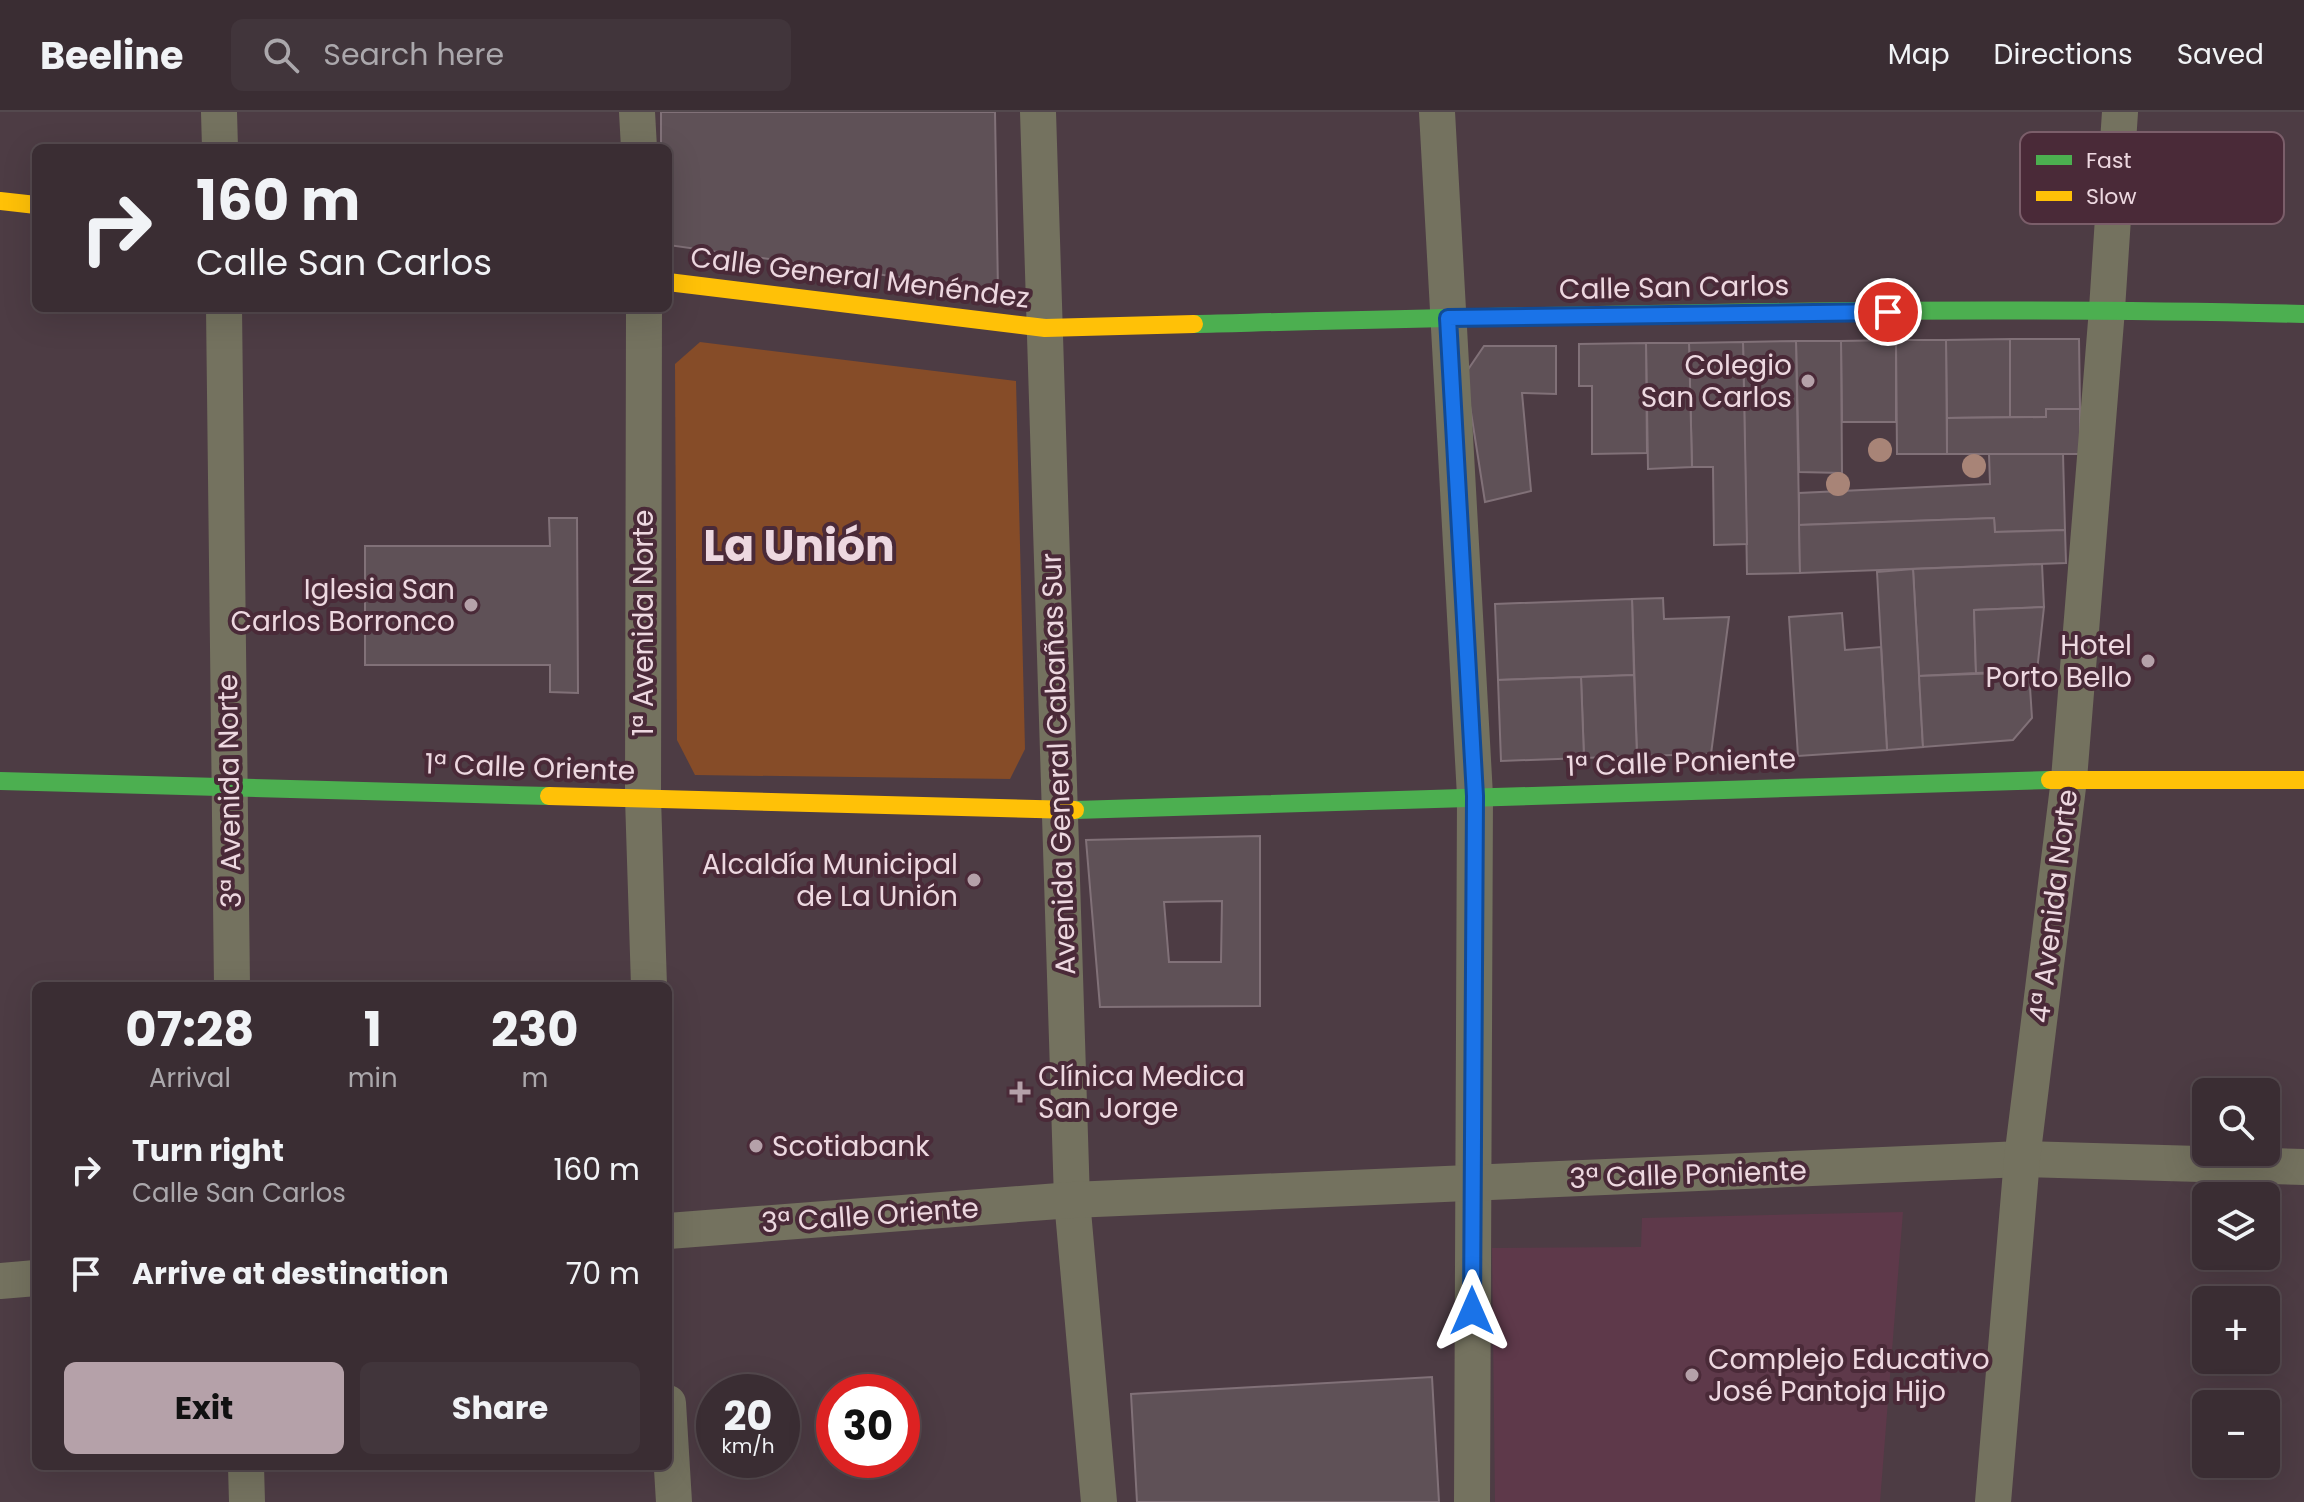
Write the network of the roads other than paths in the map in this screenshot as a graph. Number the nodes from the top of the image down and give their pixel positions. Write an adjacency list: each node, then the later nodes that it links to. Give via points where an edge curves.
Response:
1 (219, 112): 7 (street)
2 (637, 112): 8 (street)
3 (1038, 112): 18 (street, Avenida General Cabañas Sur)
4 (1437, 112): 17 (street)
5 (2120, 112): 6 (street, 4ª Avenida Norte)
6 (2119, 132)
7 (220, 144)
8 (639, 144)
9 (0, 201): 10 (main road)
10 (32, 205)
11 (2113, 224): 13 (street, 4ª Avenida Norte)
12 (672, 282): 18 (main road, Calle General Menéndez)
13 (2107, 309): 16 (main road, Calle San Carlos); 17 (main road, Calle San Carlos); 19 (street, 4ª Avenida Norte)
14 (224, 312): 22 (street, 3ª Avenida Norte)
15 (644, 312): 24 (street, 1ª Avenida Norte)
16 (2304, 314)
17 (1448, 318): 18 (main road, Calle San Carlos); 23 (street)
18 (1045, 328): 25 (street, Avenida General Cabañas Sur)
19 (2069, 779): 20 (main road, 1ª Calle Poniente); 23 (main road, 1ª Calle Poniente); 28 (street, 4ª Avenida Norte)
20 (2304, 780)
21 (0, 781): 22 (main road, 1ª Calle Oriente)
22 (228, 787): 24 (main road, 1ª Calle Oriente); 26 (street, 3ª Avenida Norte)
23 (1475, 796): 25 (main road, 1ª Calle Poniente); 30 (street)
24 (643, 798): 25 (main road, 1ª Calle Oriente); 27 (street, 1ª Avenida Norte)
25 (1059, 810): 31 (street, Avenida General Cabañas Sur)
26 (232, 982)
27 (649, 982)
28 (2022, 1159): 29 (street, 3ª Calle Poniente); 30 (street, 3ª Calle Poniente); 41 (street, 4ª Avenida Norte)
29 (2304, 1167)
30 (1472, 1183): 31 (street, 3ª Calle Poniente); 40 (street)
31 (1072, 1200): 32 (street, 3ª Calle Oriente); 39 (street, Avenida General Cabañas Sur)
32 (672, 1231)
33 (32, 1278): 34 (street)
34 (0, 1281)
35 (672, 1469): 38 (street)
36 (246, 1470): 37 (street)
37 (247, 1502)
38 (674, 1502)
39 (1099, 1502)
40 (1472, 1502)
41 (1993, 1502)

